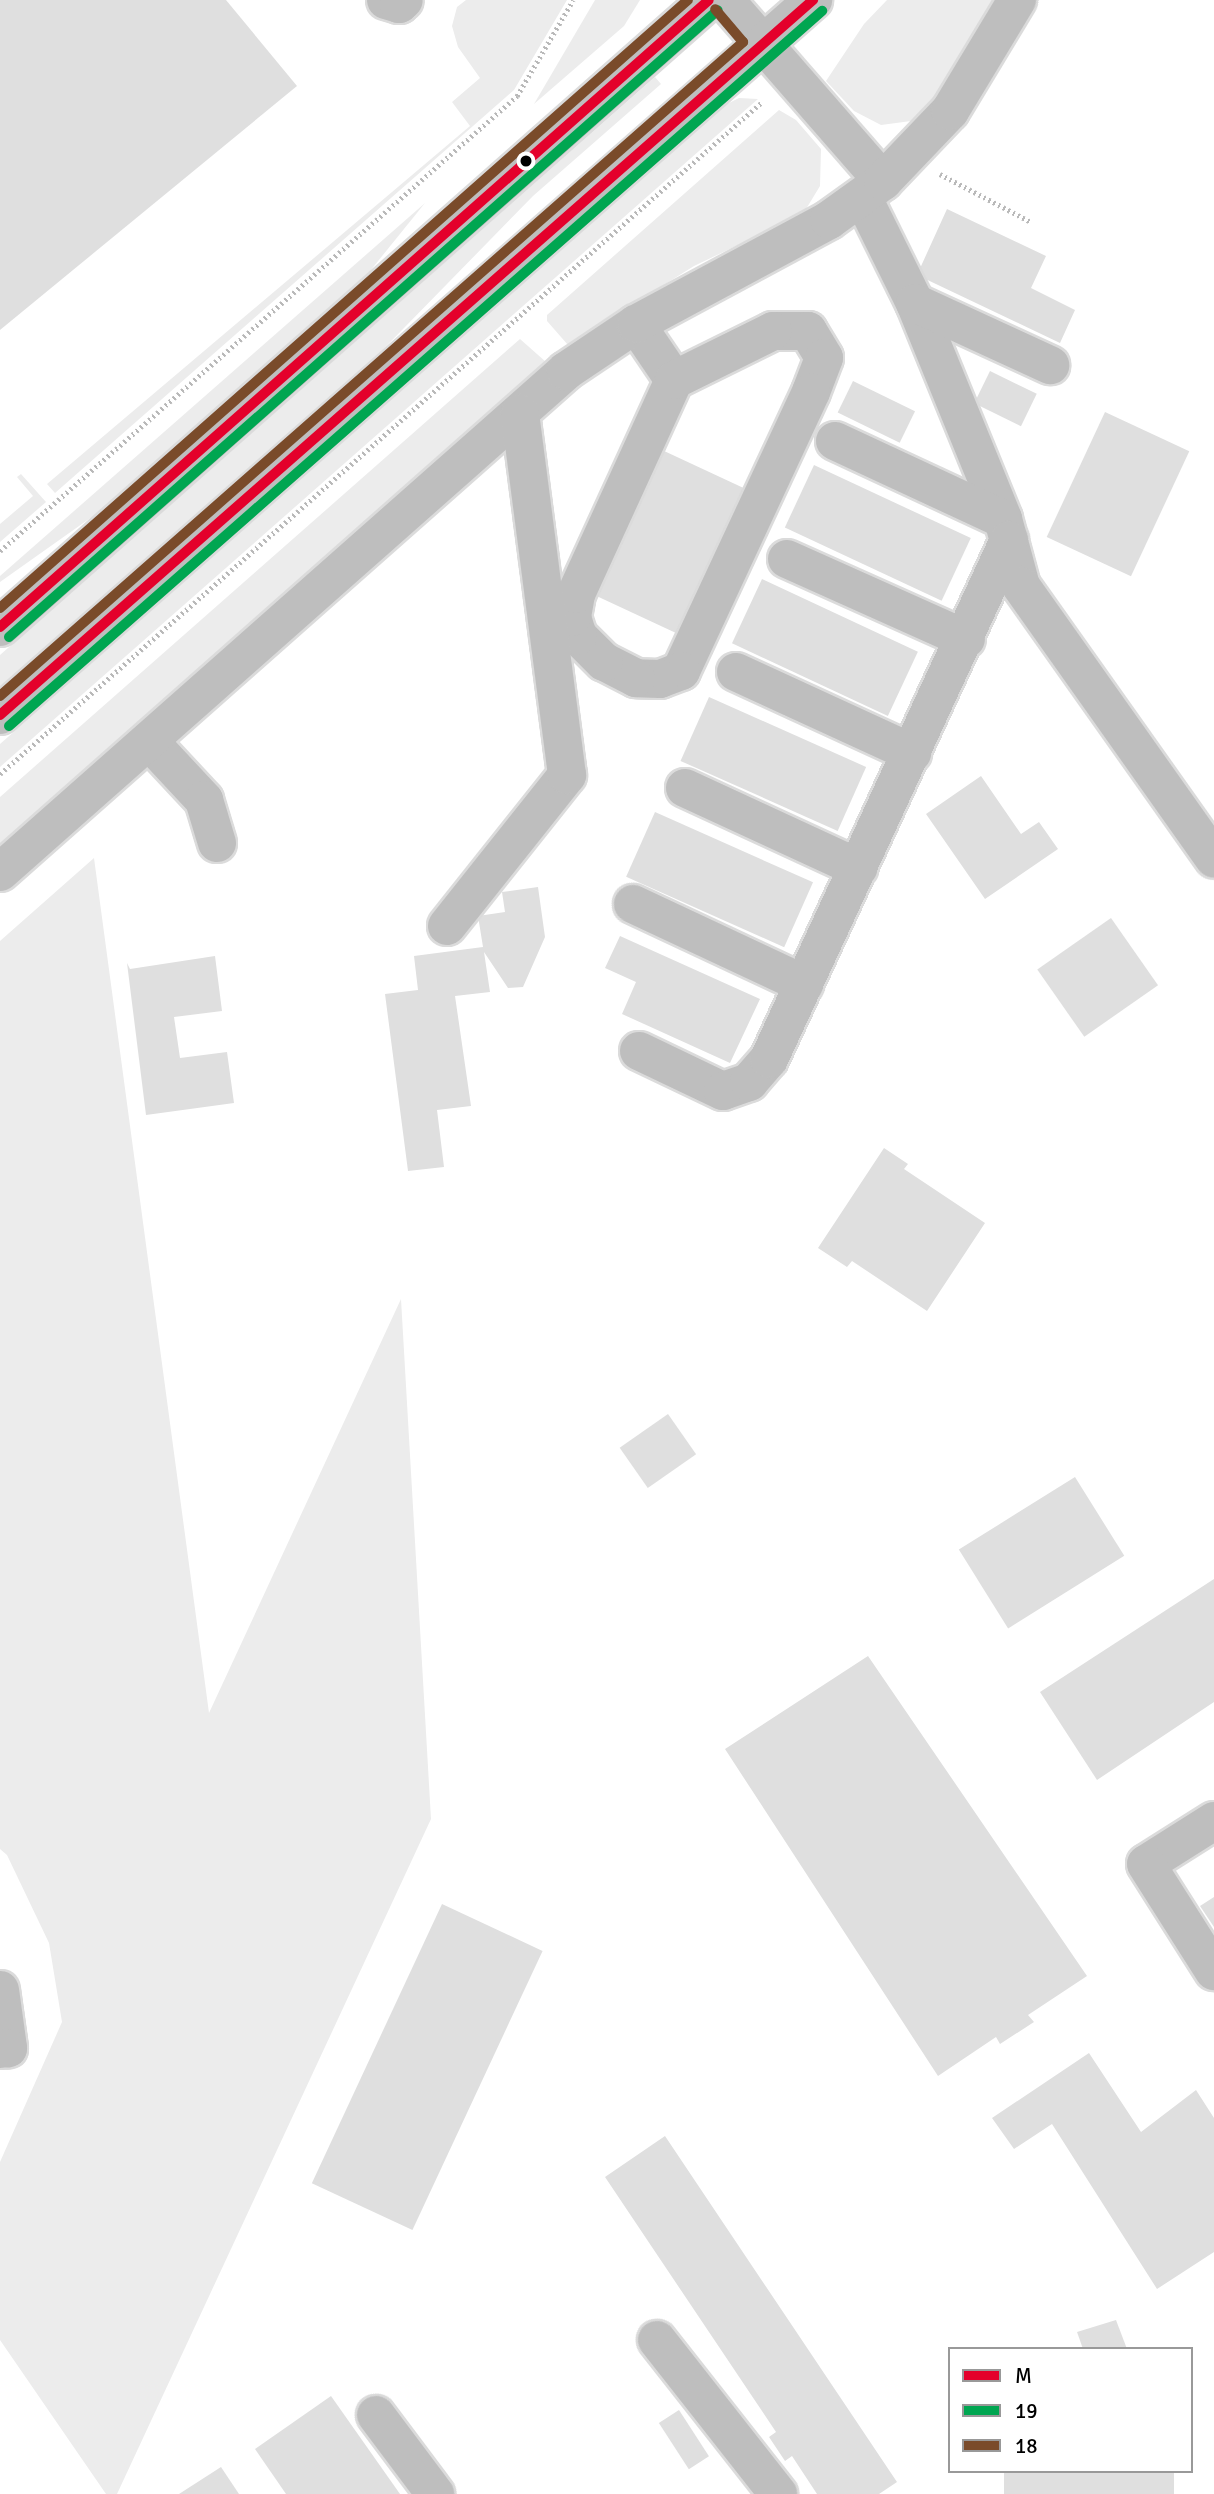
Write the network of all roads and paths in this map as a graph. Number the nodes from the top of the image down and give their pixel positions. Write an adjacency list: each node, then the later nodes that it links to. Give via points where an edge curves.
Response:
1 (386, 0): 2 (main road, via 398,4)
2 (404, 0)
3 (573, 0): 19 (path, via 517,96)
4 (709, 0): 21 (main road)
5 (725, 0): 8 (main road)
6 (813, 0): 8 (main road)
7 (1017, 0): 10 (main road, via 950,111)
8 (763, 43): 9 (main road); 24 (main road)
9 (792, 76): 10 (main road); 27 (path)
10 (885, 179): 11 (path); 12 (main road); 13 (main road, via 793,240)
11 (1031, 222)
12 (915, 303): 14 (main road); 18 (main road)
13 (635, 324): 15 (main road); 16 (main road, via 566,372)
14 (1050, 365)
15 (674, 380): 15 (main road, via 582,581 572,617 578,636 604,662 636,678 660,680 681,671 824,358 808,331 773,331)
16 (520, 413): 25 (main road); 34 (main road, via 550,691 568,775)
17 (835, 441): 18 (main road)
18 (1006, 530): 22 (main road); 30 (main road, via 1021,586)
19 (0, 551)
20 (787, 559): 22 (main road)
21 (0, 627)
22 (965, 639): 26 (main road)
23 (736, 672): 26 (main road)
24 (0, 715)
25 (149, 741): 29 (main road, via 204,800); 32 (main road)
26 (912, 753): 31 (main road)
27 (0, 774)
28 (685, 788): 31 (main road)
29 (217, 843)
30 (1214, 859)
31 (858, 868): 35 (main road)
32 (0, 872)
33 (633, 904): 35 (main road)
34 (447, 926)
35 (804, 984): 36 (main road, via 769,1059 749,1082 723,1091)
36 (639, 1051)
37 (1214, 1821): 38 (main road, via 1146,1864)
38 (1214, 1971)
39 (0, 1990): 40 (main road, via 8,2048)
40 (0, 2049)
41 (657, 2340): 44 (main road)
42 (376, 2415): 43 (main road)
43 (435, 2494)
44 (778, 2494)

